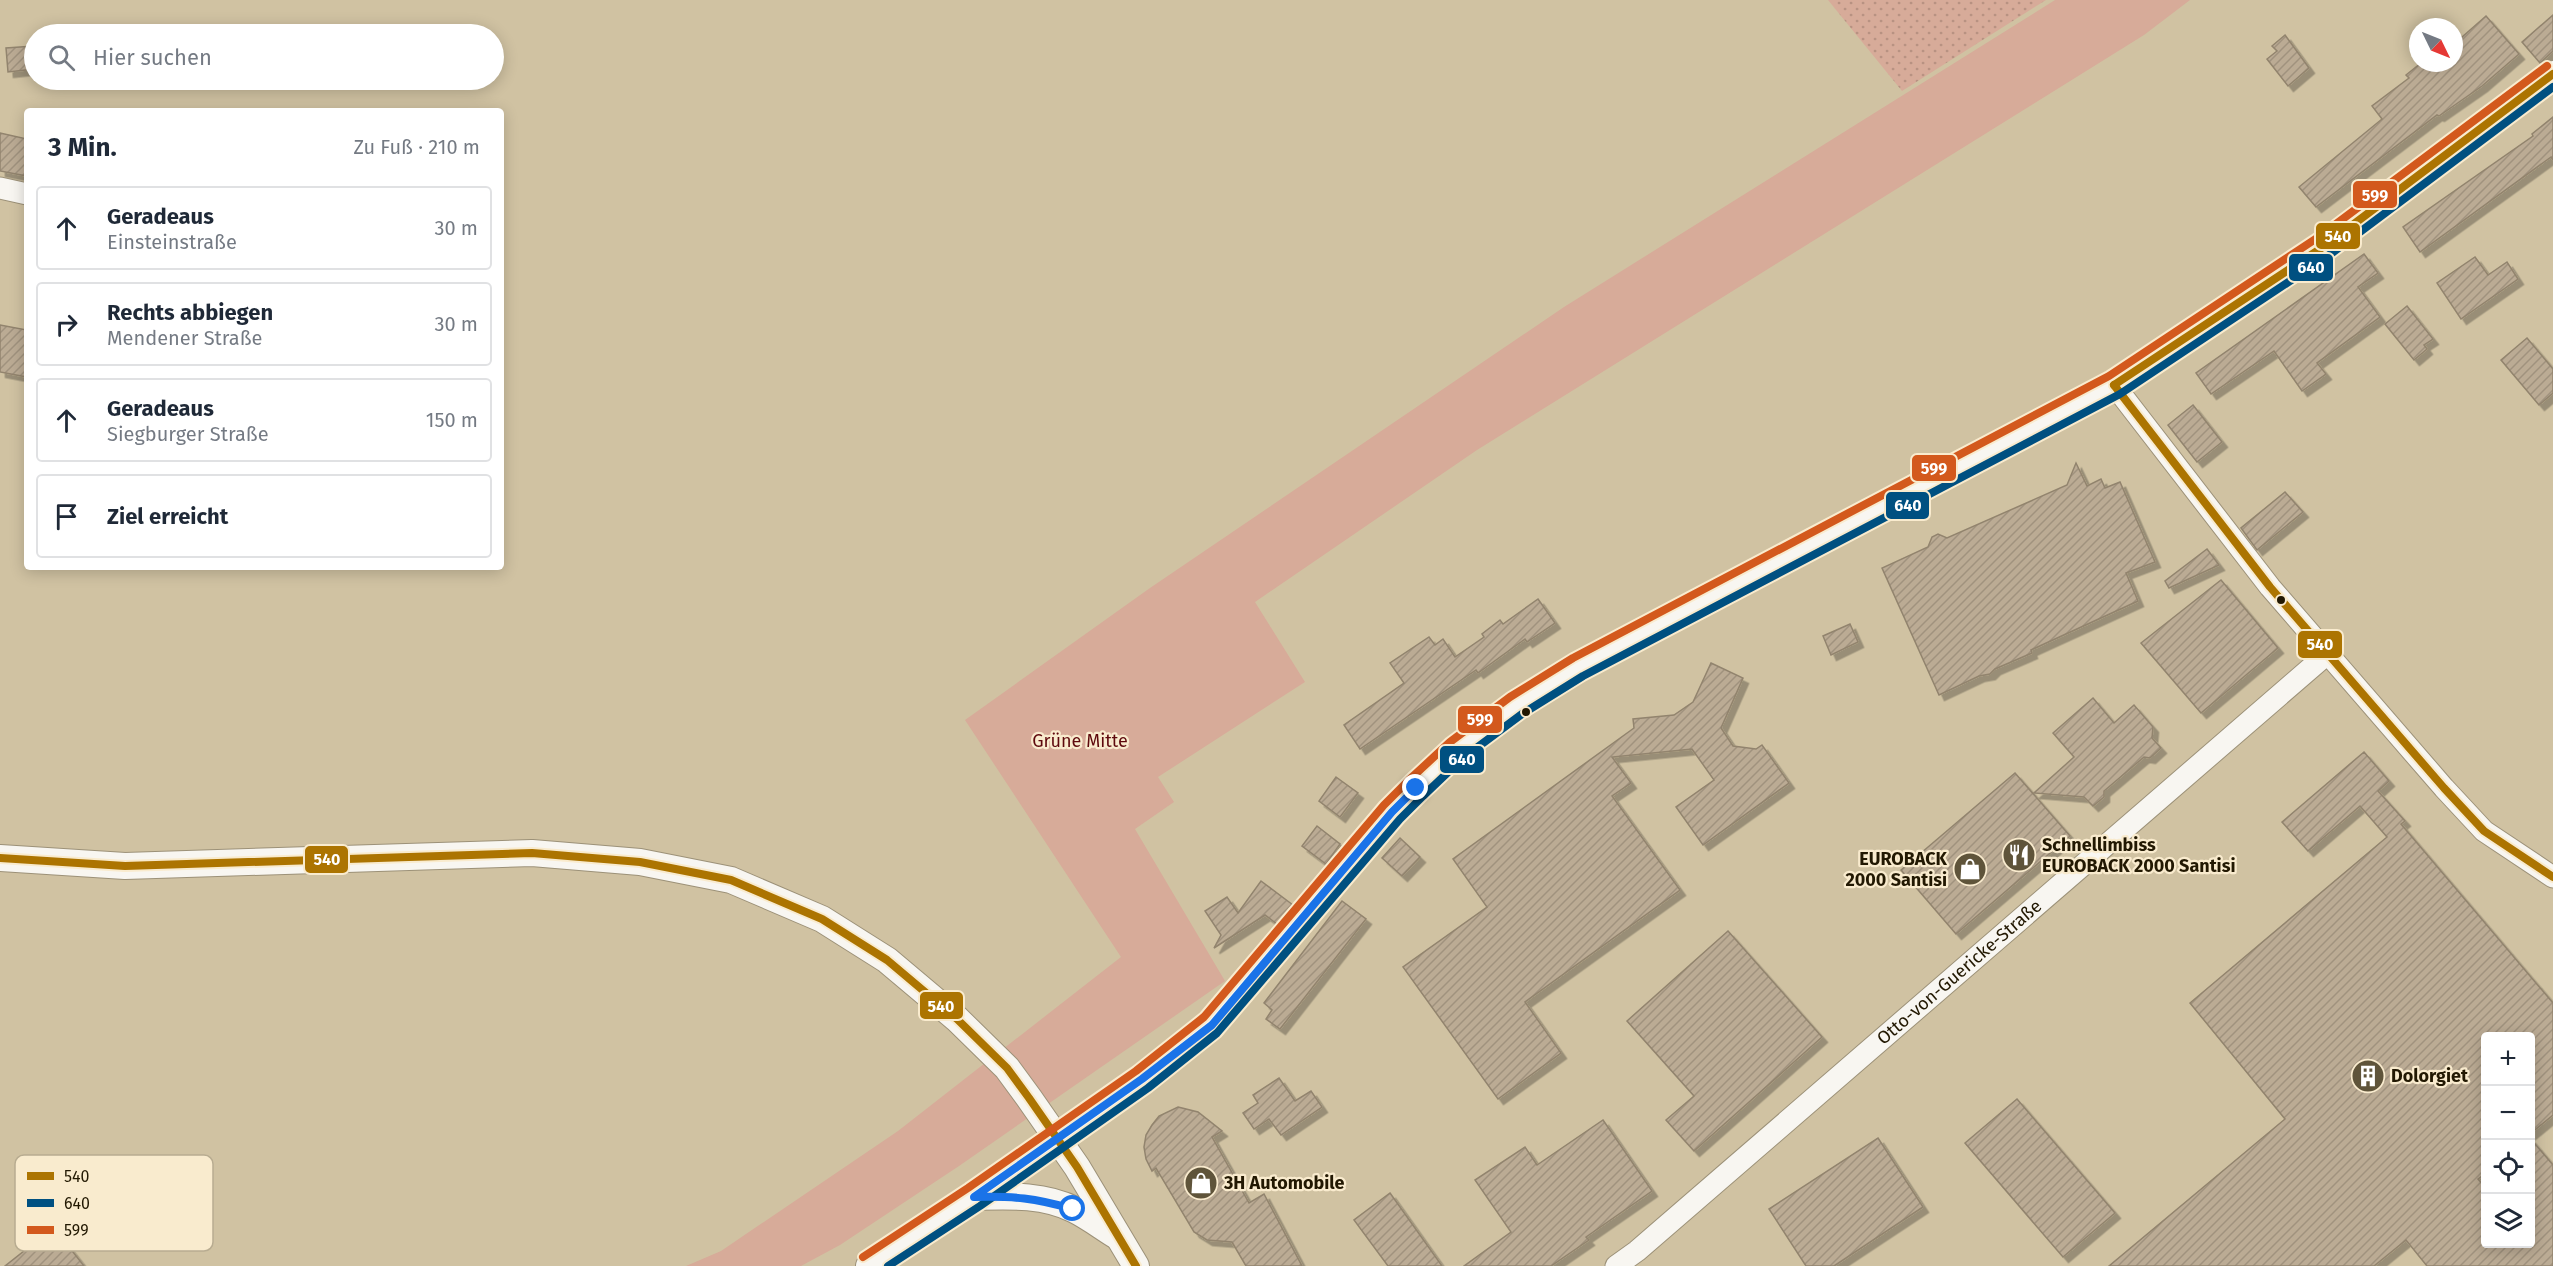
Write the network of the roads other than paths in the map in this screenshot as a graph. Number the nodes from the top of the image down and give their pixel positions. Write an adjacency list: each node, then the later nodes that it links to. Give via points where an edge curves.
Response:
1 (2553, 74): 4 (street, via 2350,228)
2 (0, 188): 3 (street)
3 (24, 193)
4 (2114, 385): 5 (street, via 2270,587); 8 (street, via 1578,667 1516,705 1456,750 1392,812 1212,1025)
5 (2327, 654): 7 (street, via 2484,831); 11 (street, Otto-von-Guericke-Straße)
6 (0, 858): 8 (street, via 125,867 532,853 640,862 731,880 822,920 887,960 957,1019 1006,1068)
7 (2553, 877)
8 (1057, 1137): 9 (street); 10 (street)
9 (974, 1197): 10 (street, via 1038,1199 1073,1209); 12 (street)
10 (1118, 1236): 13 (street)
11 (1644, 1258): 14 (street, Otto-von-Guericke-Straße)
12 (869, 1266)
13 (1136, 1266)
14 (1616, 1266)

